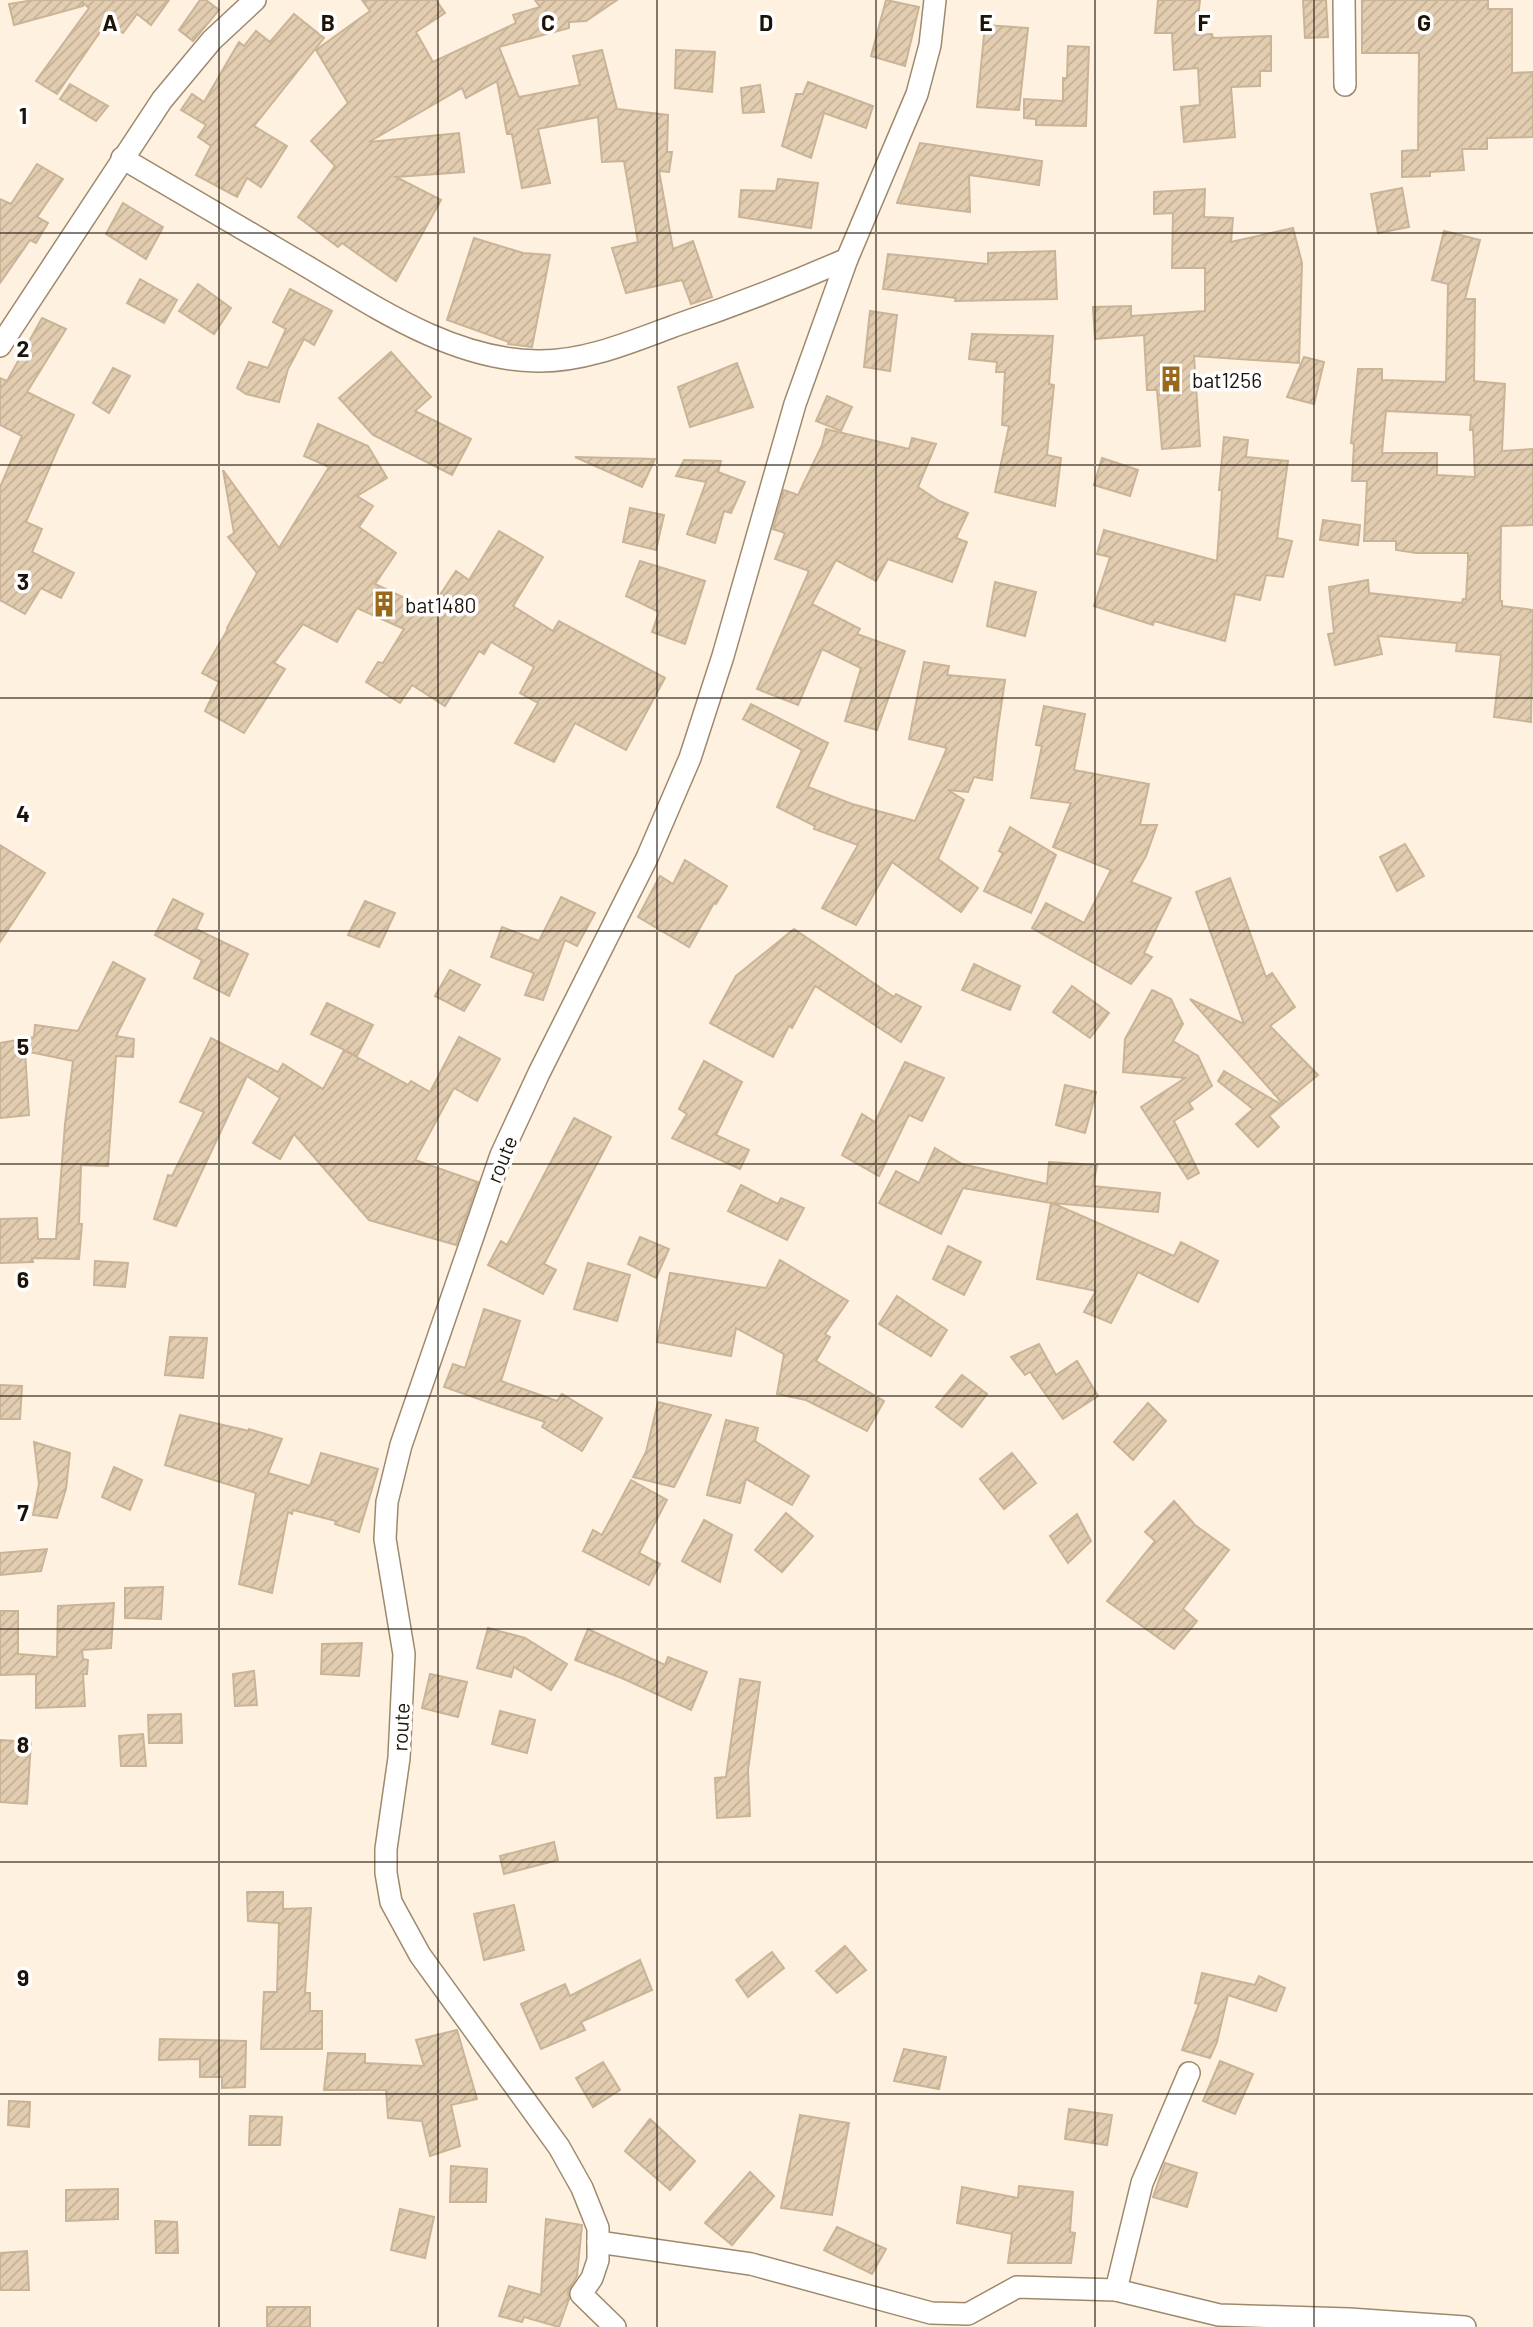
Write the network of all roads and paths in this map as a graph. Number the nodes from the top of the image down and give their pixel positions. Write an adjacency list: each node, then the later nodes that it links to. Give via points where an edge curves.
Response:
1 (255, 0): 5 (street, via 212,40)
2 (935, 0): 6 (street, route, via 930,45 917,94)
3 (1344, 0): 4 (street)
4 (1345, 85)
5 (122, 158): 6 (street, via 410,327 506,358 538,362 615,348); 7 (street)
6 (847, 259): 9 (street, route, via 795,404 690,758 647,858 497,1165 401,1445 387,1502 385,1539 404,1654 399,1758 386,1849 391,1902 420,1955 559,2147 582,2188 598,2228)
7 (0, 346)
8 (1189, 2073): 10 (street, via 1142,2183)
9 (598, 2242): 10 (street, via 751,2264 931,2313 968,2314 1017,2287); 12 (street, route, via 593,2278 582,2294)
10 (1116, 2290): 11 (street, via 1219,2315)
11 (1349, 2323): 13 (street)
12 (615, 2327)
13 (1465, 2327)

